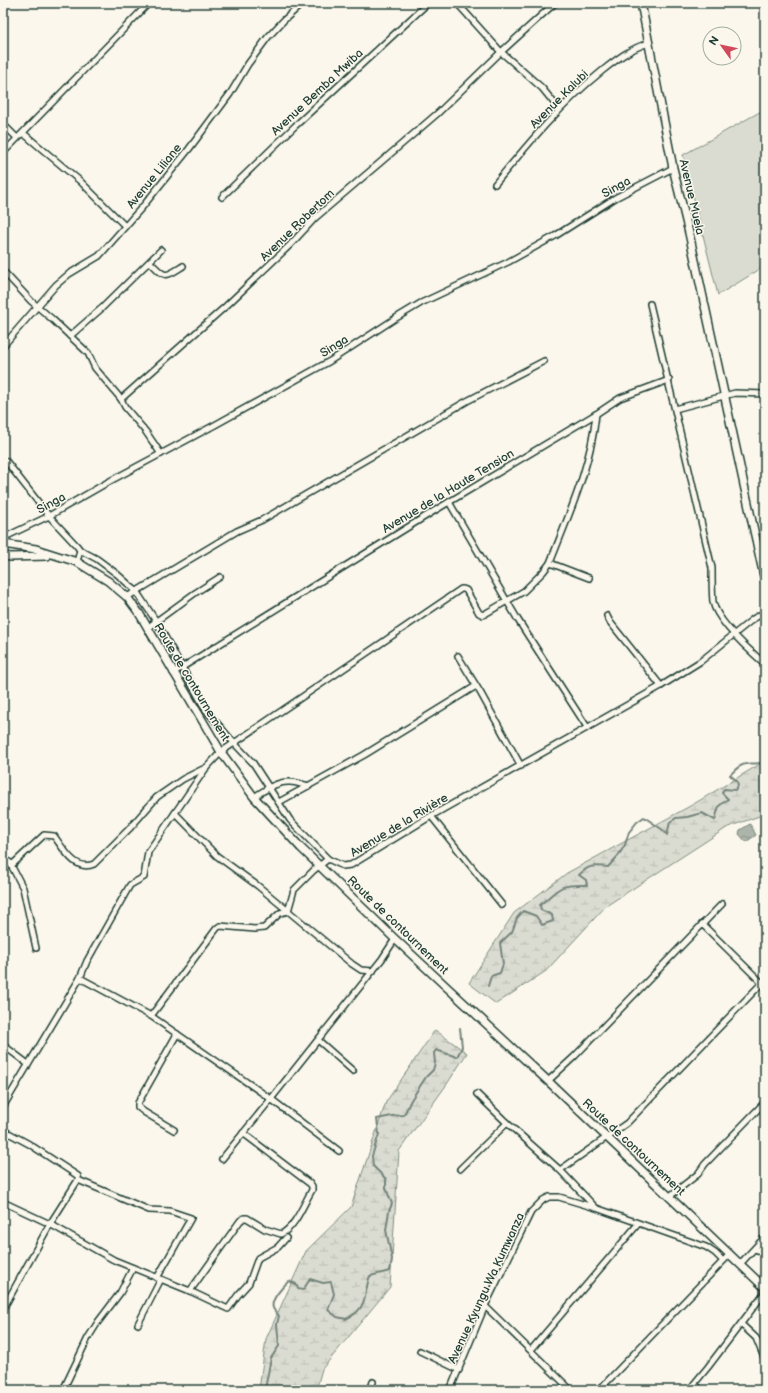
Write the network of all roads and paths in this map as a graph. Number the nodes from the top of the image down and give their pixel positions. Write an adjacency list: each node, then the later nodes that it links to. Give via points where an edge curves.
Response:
1 (149, 3): 11 (street)
2 (303, 3): 17 (street, Avenue Liliane, via 268,37 189,149)
3 (428, 3): 16 (street, Avenue Bemba Mwiba)
4 (457, 3): 8 (street)
5 (555, 3): 8 (street, Avenue Robertom)
6 (641, 3): 7 (street, Avenue Muela)
7 (649, 43): 9 (street, Avenue Kalubi, via 632,50 608,66); 14 (street, Avenue Muela)
8 (501, 52): 9 (street, via 542,88); 30 (street, Avenue Robertom, via 438,113 315,218 226,306)
9 (559, 109): 15 (street, Avenue Kalubi)
10 (3, 124): 12 (street)
11 (23, 133): 12 (street); 17 (street, via 80,181)
12 (17, 138): 13 (street)
13 (3, 153)
14 (673, 168): 29 (street, Avenue Muela); 33 (street, Singa, via 615,198 508,262 421,303 330,361)
15 (495, 184)
16 (222, 197)
17 (125, 226): 23 (street, Avenue Liliane, via 99,256 69,274)
18 (161, 250): 19 (street)
19 (150, 262): 20 (street, via 165,275); 24 (street)
20 (183, 266)
21 (3, 271): 23 (street)
22 (650, 304): 27 (street)
23 (37, 306): 24 (street); 25 (street, Avenue Liliane)
24 (70, 336): 30 (street, via 88,353 95,368)
25 (3, 346)
26 (544, 361): 47 (street, via 467,401 262,520 237,531)
27 (669, 380): 31 (street); 32 (street, Avenue de la Haute Tension, via 620,398)
28 (765, 394): 29 (street, via 738,393)
29 (725, 396): 31 (street); 46 (street, Avenue Muela)
30 (121, 399): 33 (street)
31 (675, 409): 54 (street, via 712,568 714,602 722,620)
32 (596, 414): 35 (street, Avenue de la Haute Tension); 43 (street, via 593,438 580,488)
33 (161, 454): 36 (street, Singa)
34 (6, 462): 36 (street)
35 (449, 502): 49 (street); 57 (street, Avenue de la Haute Tension)
36 (49, 516): 37 (street, Singa); 39 (street)
37 (3, 538)
38 (3, 544): 40 (street, Route de contournement)
39 (80, 550): 42 (street); 47 (street, via 97,559)
40 (54, 555): 41 (street, Route de contournement); 42 (street, Route de contournement)
41 (3, 556)
42 (77, 562): 48 (street, Route de contournement, via 108,581)
43 (550, 563): 45 (street); 49 (street, via 524,591)
44 (220, 577): 52 (street)
45 (589, 578)
46 (765, 581)
47 (136, 592): 48 (street); 52 (street)
48 (127, 597): 53 (street, Route de contournement)
49 (506, 602): 61 (street); 62 (street, via 481,615 466,590 461,589)
50 (765, 612): 54 (street, Avenue de la Rivière, via 753,618)
51 (607, 616): 60 (street)
52 (156, 621): 53 (street); 57 (street)
53 (147, 628): 58 (street, Route de contournement)
54 (734, 634): 56 (street); 60 (street, Avenue de la Rivière, via 701,661)
55 (458, 656): 59 (street)
56 (765, 664)
57 (182, 667): 58 (street, Avenue de la Haute Tension); 62 (street, via 206,710)
58 (173, 673): 63 (street, Route de contournement)
59 (476, 686): 64 (street); 66 (street)
60 (661, 686): 61 (street, Avenue de la Rivière)
61 (587, 727): 64 (street, Avenue de la Rivière)
62 (234, 744): 63 (street); 67 (street, via 253,763)
63 (221, 752): 65 (street); 68 (street, Route de contournement)
64 (521, 766): 71 (street, Avenue de la Rivière)
65 (207, 768): 70 (street); 74 (street, via 183,779 157,797 94,864 84,866 71,859 54,836 44,835 13,864)
66 (309, 786): 67 (street, via 290,782); 69 (street)
67 (269, 787): 68 (street); 69 (street)
68 (254, 797): 75 (street, Route de contournement)
69 (278, 802): 73 (street, via 290,820)
70 (175, 813): 78 (street, via 217,856); 83 (street, via 148,852 144,877 130,885)
71 (431, 816): 73 (street, Avenue de la Rivière, via 351,865 343,866); 77 (street)
72 (3, 856): 74 (street)
73 (328, 859): 75 (street)
74 (10, 863): 81 (street, via 23,888)
75 (319, 866): 78 (street, via 294,890); 80 (street, Route de contournement)
76 (722, 904): 79 (street)
77 (502, 905)
78 (288, 911): 82 (street, via 361,970); 85 (street, via 280,912 264,928 217,928)
79 (702, 924): 84 (street); 91 (street)
80 (395, 939): 82 (street); 91 (street, Route de contournement)
81 (36, 948)
82 (373, 971): 87 (street)
83 (80, 978): 85 (street); 89 (street)
84 (764, 983): 100 (street, via 628,1123)
85 (151, 1016): 86 (street)
86 (177, 1034): 93 (street); 98 (street, via 138,1103 138,1107 144,1112)
87 (318, 1040): 90 (street); 93 (street)
88 (3, 1045): 89 (street)
89 (28, 1064): 95 (street)
90 (353, 1071)
91 (548, 1081): 100 (street, Route de contournement)
92 (477, 1094): 96 (street)
93 (271, 1099): 99 (street); 101 (street)
94 (765, 1102): 106 (street, via 698,1174)
95 (3, 1107)
96 (506, 1123): 103 (street); 104 (street)
97 (3, 1130): 105 (street, via 76,1174)
98 (174, 1130)
99 (243, 1133): 102 (street); 121 (street, via 309,1183 312,1190 287,1232 281,1234 265,1229 247,1218 240,1221)
100 (607, 1137): 104 (street); 106 (street, Route de contournement)
101 (339, 1151)
102 (222, 1159)
103 (460, 1169)
104 (560, 1170): 108 (street)
105 (78, 1180): 109 (street); 119 (street, via 149,1210 170,1211 191,1218)
106 (670, 1196): 115 (street, Route de contournement)
107 (3, 1202): 109 (street)
108 (596, 1208): 110 (street, Avenue Kyungu Wa Kumwanza); 123 (street, Avenue Kyungu Wa Kumwanza, via 559,1197 549,1197 538,1204 531,1212)
109 (50, 1224): 118 (street); 124 (street)
110 (638, 1224): 116 (street, Avenue Kyungu Wa Kumwanza, via 706,1247); 127 (street)
111 (765, 1237): 113 (street)
112 (286, 1238): 121 (street, via 278,1247 258,1258 249,1283 228,1309)
113 (754, 1249): 114 (street); 117 (street)
114 (765, 1253)
115 (730, 1254): 116 (street); 117 (street, Route de contournement)
116 (723, 1261): 137 (street)
117 (740, 1264): 120 (street, Route de contournement)
118 (133, 1268): 119 (street); 133 (street, via 120,1293 88,1338)
119 (159, 1279): 121 (street); 125 (street)
120 (765, 1288)
121 (190, 1291)
122 (765, 1292): 126 (street)
123 (486, 1306): 127 (street); 130 (street, Avenue Kyungu Wa Kumwanza)
124 (3, 1309)
125 (138, 1324)
126 (741, 1324): 129 (street, via 756,1338); 132 (street)
127 (531, 1350): 136 (street)
128 (420, 1351): 130 (street)
129 (765, 1360)
130 (459, 1370): 135 (street, Avenue Kyungu Wa Kumwanza)
131 (373, 1382): 134 (street)
132 (695, 1384): 138 (street); 139 (street)
133 (63, 1390)
134 (370, 1390)
135 (450, 1390)
136 (571, 1390)
137 (599, 1390)
138 (690, 1390)
139 (701, 1390)

